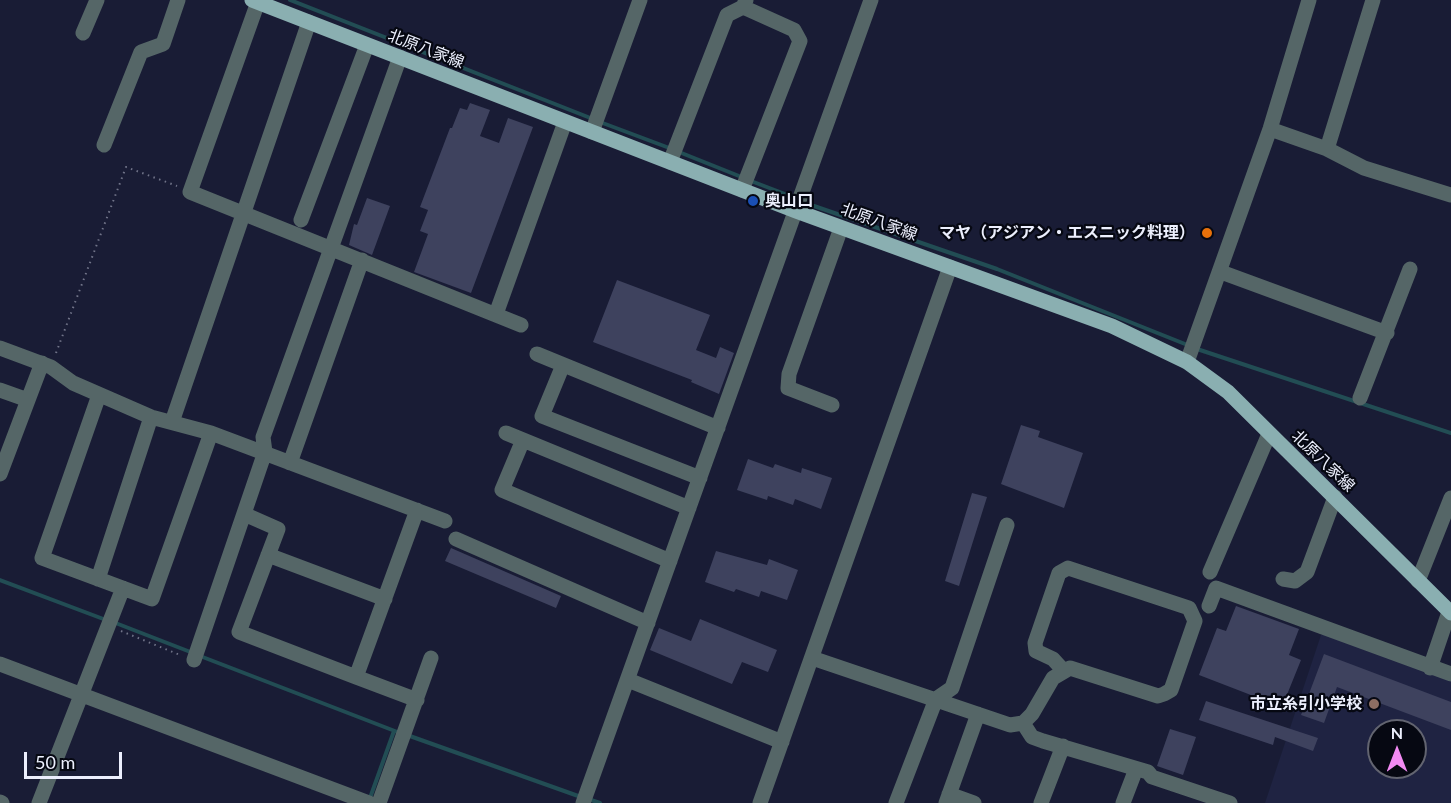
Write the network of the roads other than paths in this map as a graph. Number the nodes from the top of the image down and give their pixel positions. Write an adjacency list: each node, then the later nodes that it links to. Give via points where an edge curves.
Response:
1 (97, 0): 10 (street)
2 (178, 0): 16 (street, via 162,44 141,52)
3 (640, 0): 15 (street)
4 (871, 0): 21 (street)
5 (1309, 0): 14 (street)
6 (1372, 0): 17 (street)
7 (255, 1): 9 (main road, 北原八家線); 22 (street, via 190,192)
8 (744, 4): 18 (street, via 727,15); 19 (street, via 794,30 800,42)
9 (309, 22): 11 (main road, 北原八家線); 22 (street)
10 (83, 33)
11 (366, 45): 12 (main road, 北原八家線); 23 (street)
12 (400, 57): 13 (main road, 北原八家線); 25 (street)
13 (565, 122): 15 (main road, 北原八家線); 30 (street)
14 (1270, 129): 17 (street); 29 (street)
15 (592, 132): 18 (main road, 北原八家線)
16 (104, 145)
17 (1327, 149): 20 (street, via 1364,168)
18 (670, 162): 19 (main road, 北原八家線)
19 (742, 190): 21 (main road, 北原八家線)
20 (1451, 195)
21 (796, 211): 24 (main road, 北原八家線); 45 (street)
22 (242, 213): 25 (street); 44 (street)
23 (301, 220)
24 (841, 228): 27 (main road, 北原八家線); 42 (street, via 789,374 788,388)
25 (331, 247): 26 (street); 50 (street, via 263,437)
26 (362, 260): 30 (street); 51 (street)
27 (950, 267): 35 (main road, 北原八家線, via 1112,326); 74 (street)
28 (1410, 269): 32 (street)
29 (1221, 272): 32 (street); 35 (street)
30 (496, 314): 31 (street)
31 (521, 325)
32 (1387, 333): 40 (street)
33 (0, 348): 36 (street)
34 (537, 354): 37 (street)
35 (1187, 362): 48 (main road, 北原八家線, via 1228,392)
36 (46, 365): 39 (street); 41 (street)
37 (563, 365): 45 (street); 53 (street, via 542,416)
38 (0, 390): 41 (street)
39 (99, 395): 43 (street); 65 (street, via 42,558)
40 (1360, 398)
41 (28, 400): 52 (street)
42 (832, 405)
43 (151, 417): 44 (street); 65 (street)
44 (172, 422): 46 (street)
45 (718, 428): 53 (street)
46 (211, 433): 50 (street); 68 (street, via 152,599)
47 (506, 433): 49 (street)
48 (1269, 434): 54 (main road, 北原八家線); 64 (street)
49 (524, 440): 56 (street); 63 (street, via 502,490)
50 (265, 452): 51 (street); 58 (street)
51 (290, 463): 57 (street)
52 (0, 472)
53 (700, 478): 56 (street)
54 (1335, 497): 66 (street, via 1306,572 1295,581); 67 (main road, 北原八家線)
55 (1451, 498): 67 (street)
56 (689, 508): 63 (street)
57 (417, 510): 59 (street); 69 (street)
58 (244, 513): 62 (street, via 278,529); 75 (street)
59 (445, 521)
60 (1007, 525): 83 (street, via 952,688)
61 (456, 539): 72 (street)
62 (268, 555): 69 (street); 80 (street, via 239,632)
63 (670, 561): 72 (street)
64 (1210, 572)
65 (98, 579): 68 (street)
66 (1283, 579)
67 (1418, 581): 71 (main road, 北原八家線)
68 (123, 588): 82 (street)
69 (385, 599): 80 (street)
70 (1209, 606): 77 (street, via 1216,588)
71 (1450, 612): 77 (street)
72 (648, 622): 81 (street)
73 (431, 658): 84 (street)
74 (812, 658): 83 (street); 87 (street)
75 (194, 660)
76 (0, 664): 82 (street)
77 (1430, 668): 79 (street)
78 (1063, 670): 78 (street, via 1053,658 1036,651 1035,643 1059,573 1068,568 1189,608 1195,621 1171,690 1164,694 1158,696 1070,668); 86 (street, via 1053,678)
79 (1451, 674)
80 (356, 677): 84 (street)
81 (628, 680): 87 (street); 95 (street)
82 (81, 694): 92 (street); 93 (street)
83 (936, 699): 85 (street); 97 (street)
84 (417, 700): 94 (street)
85 (978, 714): 86 (street, via 1011,725); 90 (street)
86 (1023, 723): 88 (street, via 1032,737)
87 (782, 742): 96 (street)
88 (1063, 746): 89 (street); 91 (street)
89 (1136, 769): 99 (street); 100 (street)
90 (948, 798): 98 (street)
91 (1043, 802)
92 (39, 803)
93 (369, 803)
94 (379, 803)
95 (583, 803)
96 (760, 803)
97 (896, 803)
98 (974, 803)
99 (1123, 803)
100 (1230, 803)

